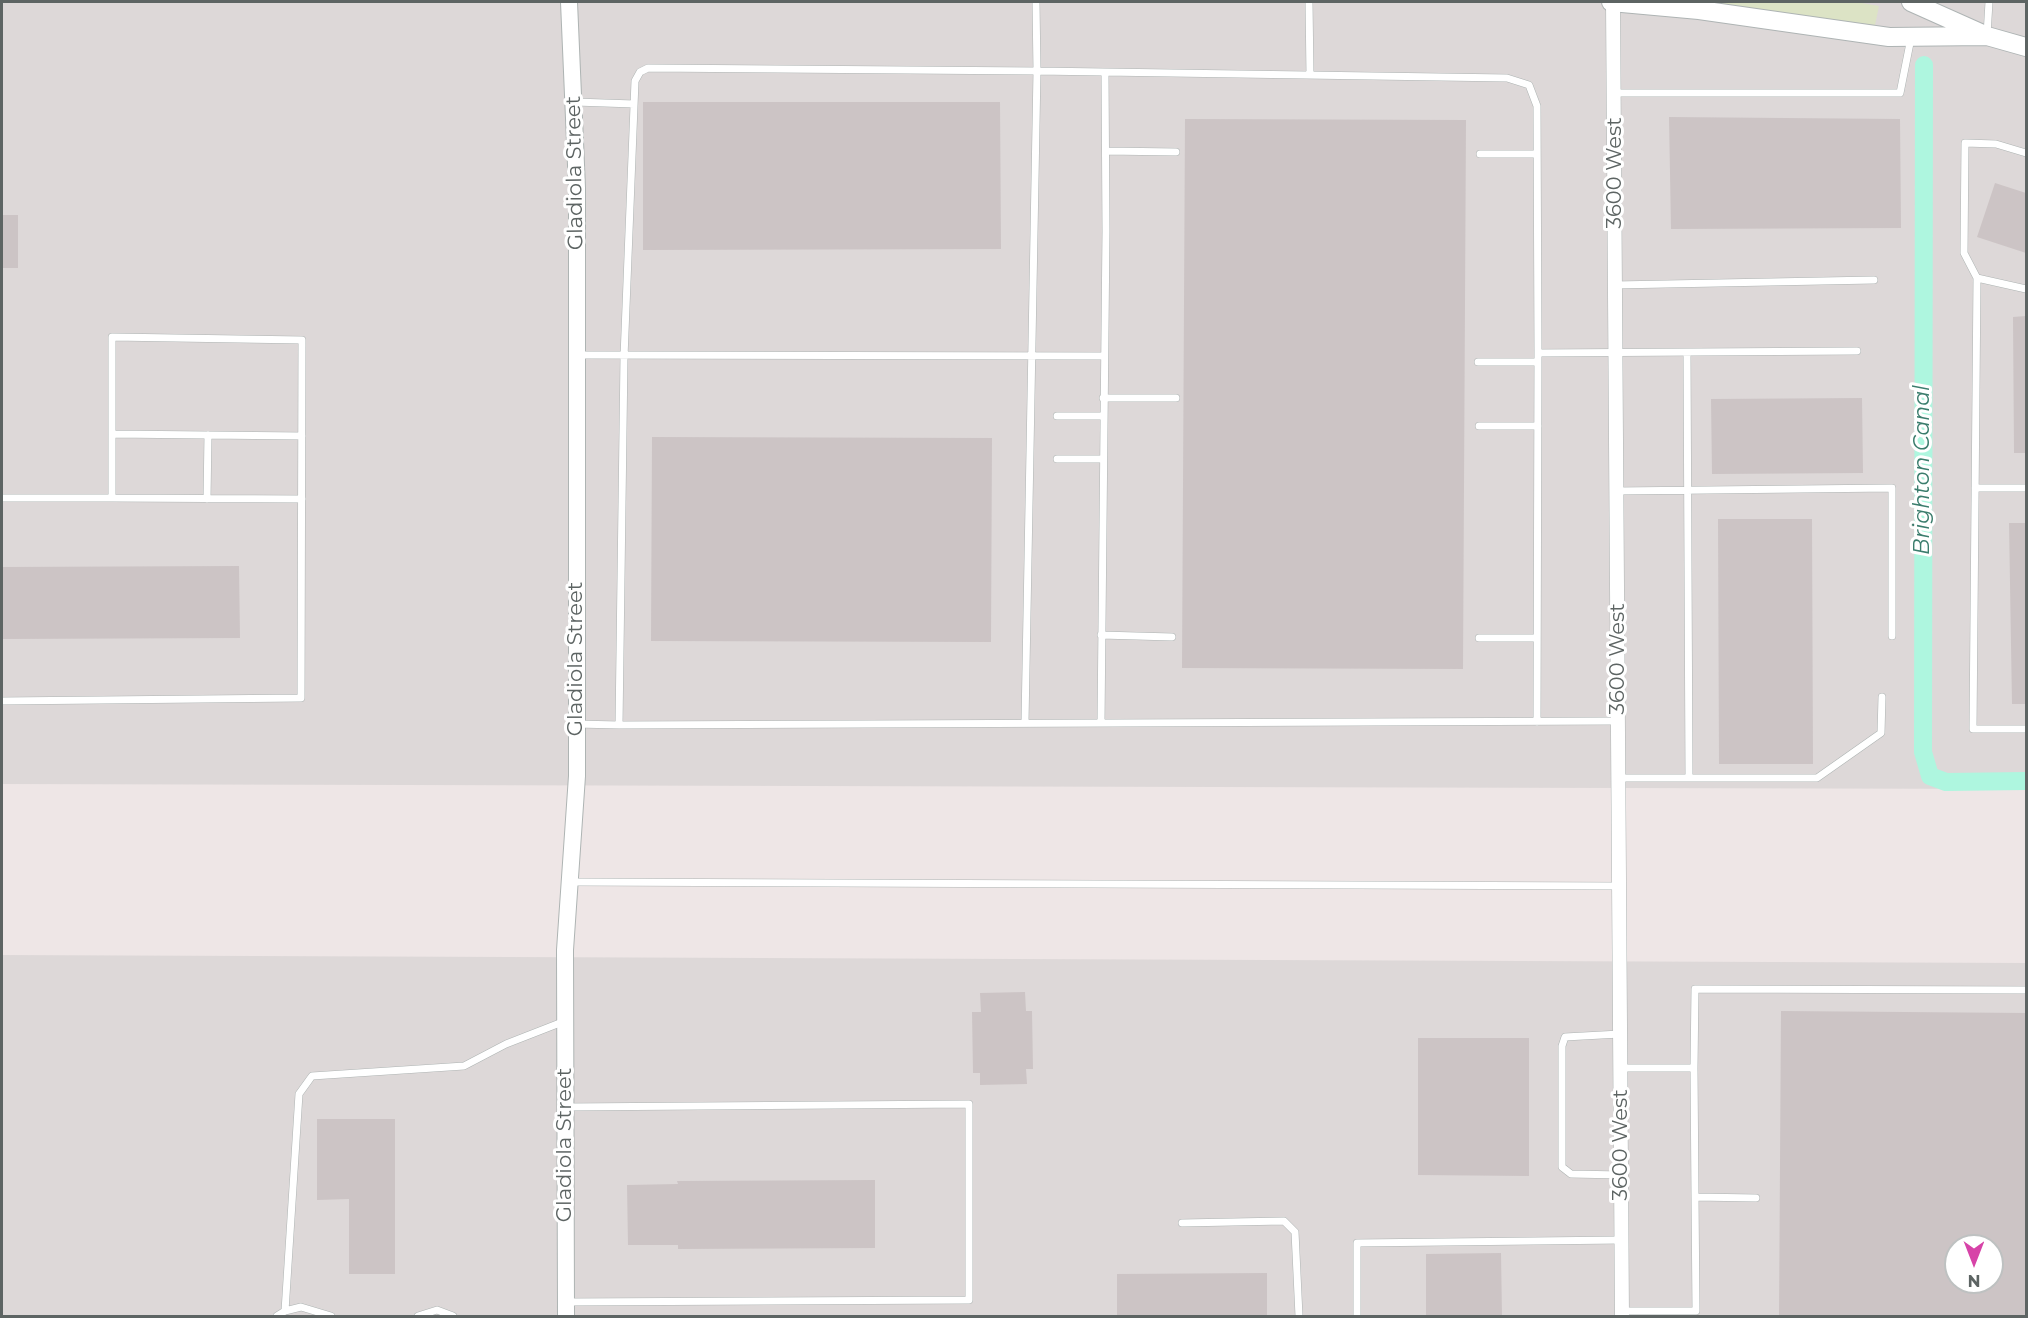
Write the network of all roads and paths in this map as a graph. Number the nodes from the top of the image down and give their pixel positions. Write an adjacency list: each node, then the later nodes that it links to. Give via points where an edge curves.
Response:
1 (568, 2): 14 (street, Gladiola Street)
2 (1036, 2): 10 (lane)
3 (1309, 2): 12 (lane)
4 (1612, 2): 8 (main road); 13 (street, 3600 West)
5 (1911, 2): 7 (main road)
6 (1989, 2): 7 (lane)
7 (1987, 36): 8 (main road); 9 (main road)
8 (1911, 38): 13 (lane, via 1900,93)
9 (2026, 47)
10 (1037, 71): 11 (lane); 15 (lane, via 648,68 635,81); 30 (lane)
11 (1105, 74): 12 (lane); 16 (lane)
12 (1310, 75): 20 (lane, via 1508,78 1529,85 1537,106)
13 (1614, 93): 23 (street, 3600 West)
14 (575, 102): 15 (lane); 29 (street, Gladiola Street)
15 (634, 104): 32 (lane)
16 (1106, 151): 17 (lane); 31 (lane)
17 (1176, 152)
18 (2026, 153): 21 (lane, via 1996,144 1965,143 1964,253)
19 (1480, 154): 20 (lane)
20 (1537, 154): 26 (lane)
21 (1977, 279): 24 (lane); 46 (lane)
22 (1874, 280): 23 (lane)
23 (1616, 285): 27 (street, 3600 West)
24 (2026, 289)
25 (1857, 351): 28 (lane)
26 (1538, 353): 27 (lane); 34 (lane)
27 (1616, 353): 28 (lane); 49 (street, 3600 West)
28 (1687, 353): 48 (lane)
29 (576, 355): 32 (lane); 65 (street, Gladiola Street)
30 (1032, 356): 31 (lane); 32 (lane); 62 (lane)
31 (1104, 356): 35 (lane)
32 (624, 357): 66 (lane)
33 (1478, 362): 34 (lane)
34 (1538, 362): 40 (lane)
35 (1103, 398): 36 (lane); 38 (lane)
36 (1176, 398)
37 (1057, 416): 38 (lane)
38 (1103, 416): 45 (lane)
39 (1479, 426): 40 (lane)
40 (1538, 426): 58 (lane)
41 (112, 434): 42 (lane); 43 (lane, via 112,337 302,340); 51 (lane)
42 (208, 435): 43 (lane); 52 (lane)
43 (302, 436): 53 (lane)
44 (1057, 459): 45 (lane)
45 (1103, 459): 54 (lane)
46 (1975, 488): 47 (lane); 67 (lane, via 1973,729)
47 (2026, 488)
48 (1686, 490): 49 (lane); 55 (lane, via 1892,488); 69 (lane)
49 (1617, 491): 61 (street, 3600 West)
50 (2, 498): 51 (lane)
51 (112, 498): 52 (lane)
52 (207, 499): 53 (lane)
53 (302, 499): 60 (lane, via 301,698)
54 (1101, 634): 56 (lane); 63 (lane)
55 (1892, 636)
56 (1172, 637)
57 (1479, 638): 58 (lane)
58 (1537, 638): 64 (lane)
59 (1882, 697): 69 (lane, via 1881,733 1817,778)
60 (2, 701)
61 (1618, 721): 64 (lane); 68 (street, 3600 West)
62 (1025, 722): 63 (lane); 66 (lane)
63 (1101, 722): 64 (lane)
64 (1537, 723)
65 (576, 724): 66 (lane); 70 (street, Gladiola Street)
66 (619, 725)
67 (2026, 729)
68 (1619, 778): 69 (lane); 71 (street, 3600 West)
69 (1689, 778)
70 (569, 882): 71 (lane); 73 (street, Gladiola Street)
71 (1619, 886): 74 (street, 3600 West)
72 (2026, 990): 76 (lane, via 1695,989)
73 (565, 1021): 77 (street, Gladiola Street); 84 (lane, via 506,1044 464,1066 312,1076 299,1094)
74 (1620, 1034): 75 (street, 3600 West); 78 (lane, via 1565,1037 1562,1167 1571,1174)
75 (1621, 1068): 76 (lane); 78 (street, 3600 West)
76 (1694, 1068): 79 (lane)
77 (564, 1107): 83 (street, Gladiola Street); 83 (lane, via 969,1104 969,1300)
78 (1622, 1175): 82 (street, 3600 West)
79 (1695, 1197): 80 (lane); 86 (lane)
80 (1756, 1198)
81 (1182, 1224): 91 (lane, via 1284,1221 1295,1232)
82 (1622, 1240): 85 (street, 3600 West); 92 (lane, via 1357,1243)
83 (566, 1309)
84 (285, 1311): 87 (lane); 88 (lane, via 301,1307)
85 (1622, 1314): 86 (lane)
86 (1696, 1314)
87 (278, 1317)
88 (331, 1317)
89 (418, 1317): 90 (lane, via 437,1310)
90 (453, 1317)
91 (1299, 1317)
92 (1357, 1317)

